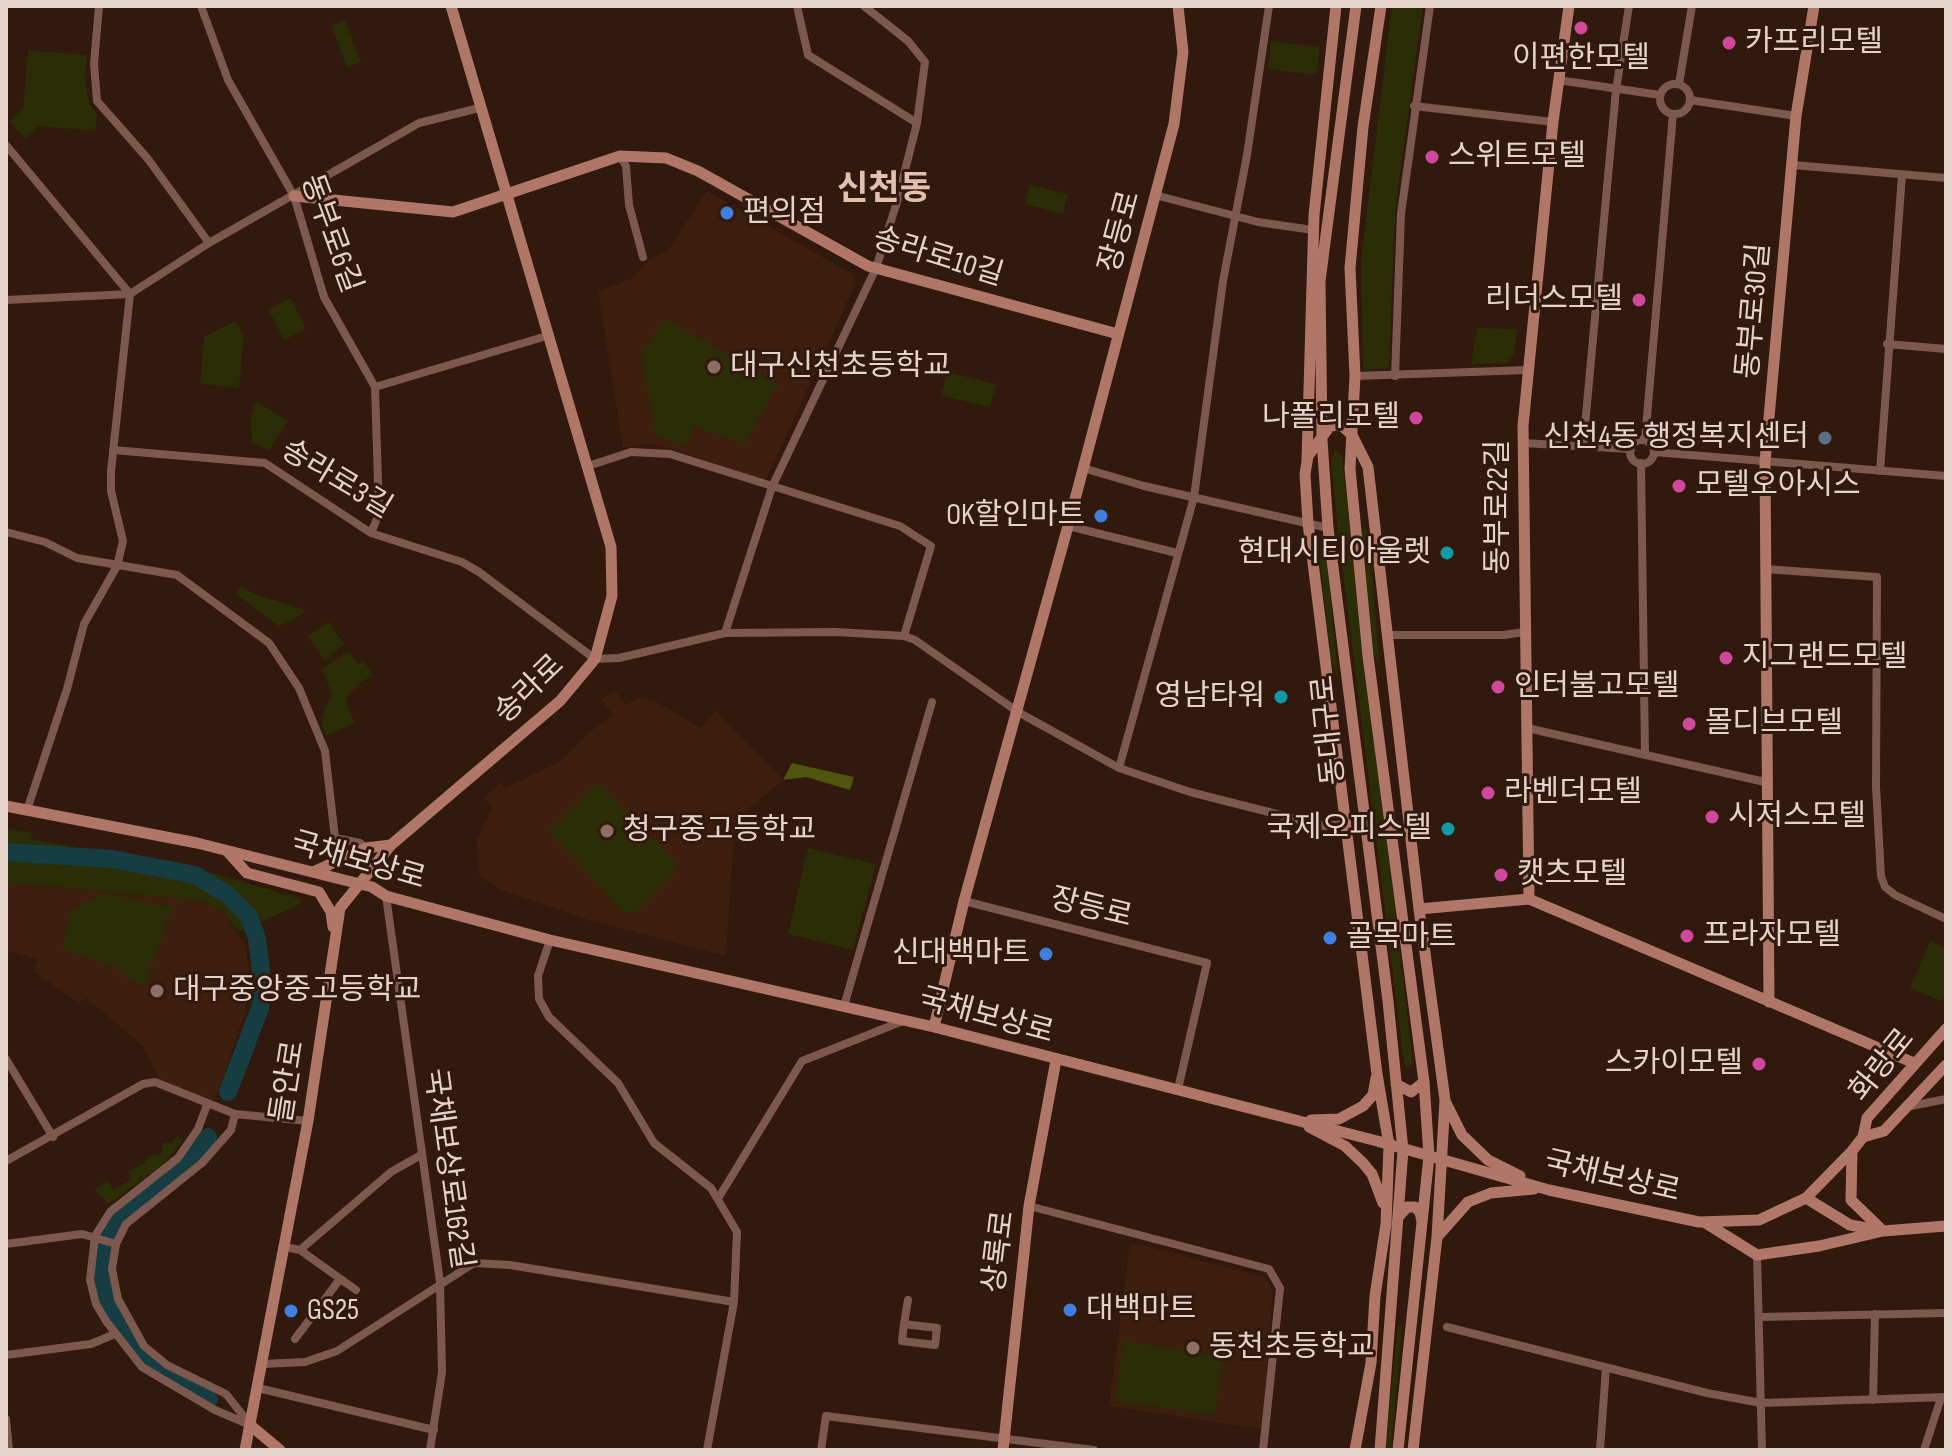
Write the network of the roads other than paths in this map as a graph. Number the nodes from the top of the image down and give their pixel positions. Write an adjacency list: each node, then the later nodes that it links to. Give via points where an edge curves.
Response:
1 (99, 6): 37 (street, via 97,101 148,159)
2 (201, 6): 33 (street, 동부로6길, via 228,80)
3 (451, 6): 22 (main road, 송라로)
4 (797, 6): 26 (street, via 808,55)
5 (864, 6): 26 (street, via 925,62)
6 (1178, 6): 32 (main road, 장등로, via 1181,84)
7 (1269, 6): 35 (street)
8 (1336, 6): 36 (main road)
9 (1356, 6): 51 (main road, 동대구로, via 1320,281)
10 (1381, 6): 47 (main road, 동대구로, via 1350,268)
11 (1430, 6): 21 (street)
12 (1569, 6): 16 (main road, 동부로22길)
13 (1629, 6): 18 (street)
14 (1692, 6): 17 (street)
15 (1814, 6): 24 (main road, 동부로30길)
16 (1558, 80): 18 (street); 25 (main road, 동부로22길)
17 (1679, 84): 19 (street); 20 (street, via 1688,90)
18 (1616, 90): 19 (street); 54 (street)
19 (1660, 95): 23 (street, via 1663,108)
20 (1690, 100): 23 (street, via 1683,111); 24 (street)
21 (1414, 106): 25 (street); 48 (street, via 1401,214)
22 (479, 108): 33 (street, via 419,123); 34 (main road, 송라로)
23 (1673, 114): 52 (street)
24 (1796, 116): 29 (main road, 동부로30길)
25 (1553, 122): 46 (main road, 동부로22길)
26 (917, 123): 39 (street)
27 (6, 145): 40 (street)
28 (620, 156): 34 (main road, 송라로10길); 38 (street); 39 (main road, 송라로10길, via 679,161)
29 (1793, 165): 30 (street); 58 (main road, 동부로30길)
30 (1902, 175): 31 (street); 44 (street)
31 (1946, 178)
32 (1155, 195): 35 (street); 42 (main road, 장등로)
33 (294, 196): 34 (main road, 송라로10길, via 441,213); 37 (street); 49 (street, 동부로6길, via 324,297)
34 (508, 196): 43 (main road, 송라로)
35 (1236, 216): 36 (street); 66 (street)
36 (1313, 230): 63 (main road)
37 (209, 243): 40 (street)
38 (643, 257)
39 (876, 268): 42 (main road, 송라로10길); 65 (street)
40 (130, 294): 41 (street); 56 (street)
41 (6, 300)
42 (1118, 334): 61 (main road, 장등로)
43 (550, 335): 49 (street); 60 (main road, 송라로)
44 (1887, 344): 45 (street); 62 (street)
45 (1946, 349)
46 (1528, 370): 48 (street); 53 (main road, 동부로22길)
47 (1355, 376): 48 (street); 50 (main road, 동대구로)
48 (1395, 376)
49 (375, 387): 71 (street, 동부로6길, via 379,514)
50 (1352, 435): 51 (main road, via 1341,425 1330,426); 77 (main road, via 1368,467); 111 (main road, 동대구로, via 1350,469 1368,656)
51 (1322, 440): 63 (main road, via 1308,456); 69 (main road, 동대구로)
52 (1645, 440): 55 (street); 57 (street)
53 (1522, 443): 54 (street); 75 (main road, 동부로22길)
54 (1583, 447): 55 (street)
55 (1631, 449): 59 (street)
56 (113, 450): 71 (street, 송라로3길, via 265,463); 73 (street, via 111,491 123,541)
57 (1654, 452): 58 (street); 59 (street)
58 (1765, 462): 62 (street); 74 (main road, 동부로30길)
59 (1641, 463): 83 (street)
60 (588, 466): 65 (street, via 651,451); 79 (main road, 송라로, via 612,560 612,596)
61 (1083, 468): 66 (street); 68 (main road, 장등로)
62 (1880, 471): 64 (street)
63 (1305, 474): 67 (main road)
64 (1946, 476)
65 (772, 487): 76 (street); 78 (street, via 874,515 931,546)
66 (1194, 497): 67 (street); 72 (street)
67 (1308, 523): 69 (street); 88 (main road)
68 (1068, 526): 72 (street); 81 (main road, 장등로)
69 (1328, 528): 112 (main road, 동대구로)
70 (6, 532): 73 (street, via 45,542 77,558)
71 (371, 533): 79 (street, 송라로3길, via 462,562)
72 (1177, 553): 84 (street)
73 (117, 566): 87 (street, via 84,624); 90 (street, via 177,575 272,646 299,688 325,751 335,838)
74 (1765, 569): 85 (main road, 동부로30길); 98 (street, via 1877,577 1881,876 1895,895)
75 (1524, 632): 77 (street); 82 (main road, 동부로22길)
76 (725, 633): 78 (street); 79 (street)
77 (1386, 635): 97 (main road)
78 (904, 636): 81 (street)
79 (595, 659): 89 (main road, 송라로, via 560,701)
80 (932, 702): 102 (street)
81 (1018, 712): 84 (street); 96 (main road, 장등로)
82 (1527, 728): 83 (street); 95 (main road, 동부로22길)
83 (1645, 755): 85 (street)
84 (1119, 768): 88 (street, via 1324,826)
85 (1765, 782): 101 (main road, 동부로30길)
86 (8, 808): 87 (main road, 국채보상로)
87 (27, 810): 91 (main road, 국채보상로)
88 (1345, 824): 110 (main road)
89 (391, 845): 90 (main road); 93 (main road, 송라로)
90 (366, 848): 92 (main road)
91 (227, 850): 92 (main road, 국채보상로); 99 (main road, via 247,873 319,892 331,912)
92 (311, 872): 93 (main road, 국채보상로)
93 (359, 884): 94 (main road, 국채보상로); 99 (main road, 들안로, via 340,908)
94 (386, 896): 100 (main road, 국채보상로); 126 (street, 국채보상로162길)
95 (1529, 899): 97 (main road); 101 (main road)
96 (964, 901): 104 (main road, 장등로); 113 (street, 장등로, via 1207,963)
97 (1419, 909): 115 (main road)
98 (1946, 919)
99 (335, 937): 119 (main road, 들안로)
100 (550, 940): 102 (main road, 국채보상로); 131 (street, via 538,976 539,999 549,1017 618,1083 654,1143 687,1165)
101 (1769, 1002): 108 (main road)
102 (844, 1006): 103 (main road, 국채보상로)
103 (903, 1021): 104 (main road, 국채보상로); 131 (street, via 802,1061)
104 (934, 1027): 107 (main road, 국채보상로)
105 (1946, 1029): 108 (main road, 화랑로)
106 (6, 1059): 121 (street)
107 (1056, 1060): 113 (main road, 국채보상로); 133 (main road, 상록로)
108 (1914, 1063): 122 (main road, 화랑로, via 1867,1118)
109 (1946, 1065): 117 (main road, 화랑로)
110 (1377, 1074): 120 (main road, via 1373,1095 1363,1106 1339,1119); 123 (main road)
111 (1424, 1082): 112 (main road, via 1411,1092); 127 (main road, 동대구로)
112 (1396, 1084): 124 (main road, 동대구로)
113 (1178, 1089): 120 (main road, 국채보상로)
114 (1946, 1099): 117 (street)
115 (1445, 1100): 128 (main road); 130 (main road, via 1462,1135 1488,1160)
116 (207, 1105): 118 (street); 121 (street, via 155,1082); 140 (street, via 178,1158 125,1197)
117 (1905, 1108): 122 (main road, 화랑로, via 1884,1131)
118 (237, 1114): 119 (street); 142 (street, via 212,1153 138,1211)
119 (308, 1121): 144 (main road, 들안로)
120 (1299, 1121): 123 (main road, 국채보상로); 136 (main road, via 1345,1146 1363,1163 1382,1196)
121 (53, 1137): 129 (street)
122 (1863, 1137): 125 (main road, 화랑로)
123 (1389, 1145): 124 (main road, 국채보상로); 136 (main road)
124 (1403, 1150): 127 (main road, 국채보상로); 134 (main road, 동대구로)
125 (1852, 1151): 132 (main road, 화랑로); 139 (main road, via 1851,1200)
126 (421, 1155): 145 (street, via 391,1172); 148 (street, 국채보상로162길)
127 (1429, 1156): 128 (main road, 국채보상로); 138 (main road, 동대구로)
128 (1442, 1159): 130 (main road, 국채보상로); 141 (main road)
129 (6, 1161)
130 (1549, 1190): 135 (main road, 국채보상로); 141 (main road, via 1491,1193 1468,1202)
131 (719, 1197): 151 (street, via 737,1232)
132 (1806, 1198): 135 (main road, 국채보상로, via 1759,1220); 139 (main road, via 1850,1225)
133 (1029, 1206): 171 (main road, 상록로); 179 (street, via 1269,1269 1280,1288)
134 (1398, 1218): 138 (main road, via 1401,1211 1415,1207); 181 (main road, 동대구로)
135 (1704, 1222): 146 (main road)
136 (1386, 1224): 180 (main road, via 1371,1363)
137 (1946, 1226): 139 (main road)
138 (1424, 1231): 182 (main road, 동대구로)
139 (1883, 1231): 146 (main road)
140 (95, 1236): 142 (street); 143 (street); 157 (street, via 90,1280 96,1304)
141 (1437, 1237): 183 (main road)
142 (116, 1243): 163 (street, via 113,1286 144,1346 167,1365)
143 (6, 1244)
144 (285, 1247): 145 (street); 160 (main road, 들안로)
145 (300, 1250): 147 (street)
146 (1757, 1255): 154 (street)
147 (340, 1279): 149 (street); 158 (street)
148 (440, 1282): 151 (street, via 474,1263 510,1265); 160 (street, via 337,1351 305,1362); 170 (street, 국채보상로162길, via 442,1372)
149 (356, 1290)
150 (908, 1300): 155 (street)
151 (734, 1302): 176 (street)
152 (1946, 1313): 153 (street)
153 (1875, 1314): 154 (street); 165 (street)
154 (1760, 1317): 166 (street)
155 (904, 1324): 155 (street, via 902,1341 935,1345 937,1328)
156 (1447, 1327): 161 (street)
157 (115, 1334): 159 (street, via 91,1344); 167 (street, via 142,1367)
158 (295, 1339)
159 (6, 1355)
160 (263, 1364): 162 (main road, 들안로)
161 (1606, 1368): 166 (street); 184 (street)
162 (258, 1388): 169 (main road, 들안로); 170 (street)
163 (226, 1394): 167 (street, via 221,1404); 169 (street)
164 (1944, 1397): 165 (street); 186 (street)
165 (1873, 1400): 166 (street)
166 (1761, 1403): 185 (street)
167 (209, 1406): 169 (street)
168 (6, 1419): 172 (street)
169 (250, 1425): 173 (main road, 들안로); 174 (main road)
170 (434, 1430): 175 (street, 국채보상로162길)
171 (1003, 1444): 177 (street, via 826,1416); 178 (street)
172 (9, 1450)
173 (245, 1450)
174 (280, 1450)
175 (430, 1450)
176 (707, 1450)
177 (821, 1450)
178 (1094, 1450)
179 (1263, 1450)
180 (1355, 1450)
181 (1380, 1450)
182 (1398, 1450)
183 (1413, 1450)
184 (1600, 1450)
185 (1762, 1450)
186 (1924, 1450)

